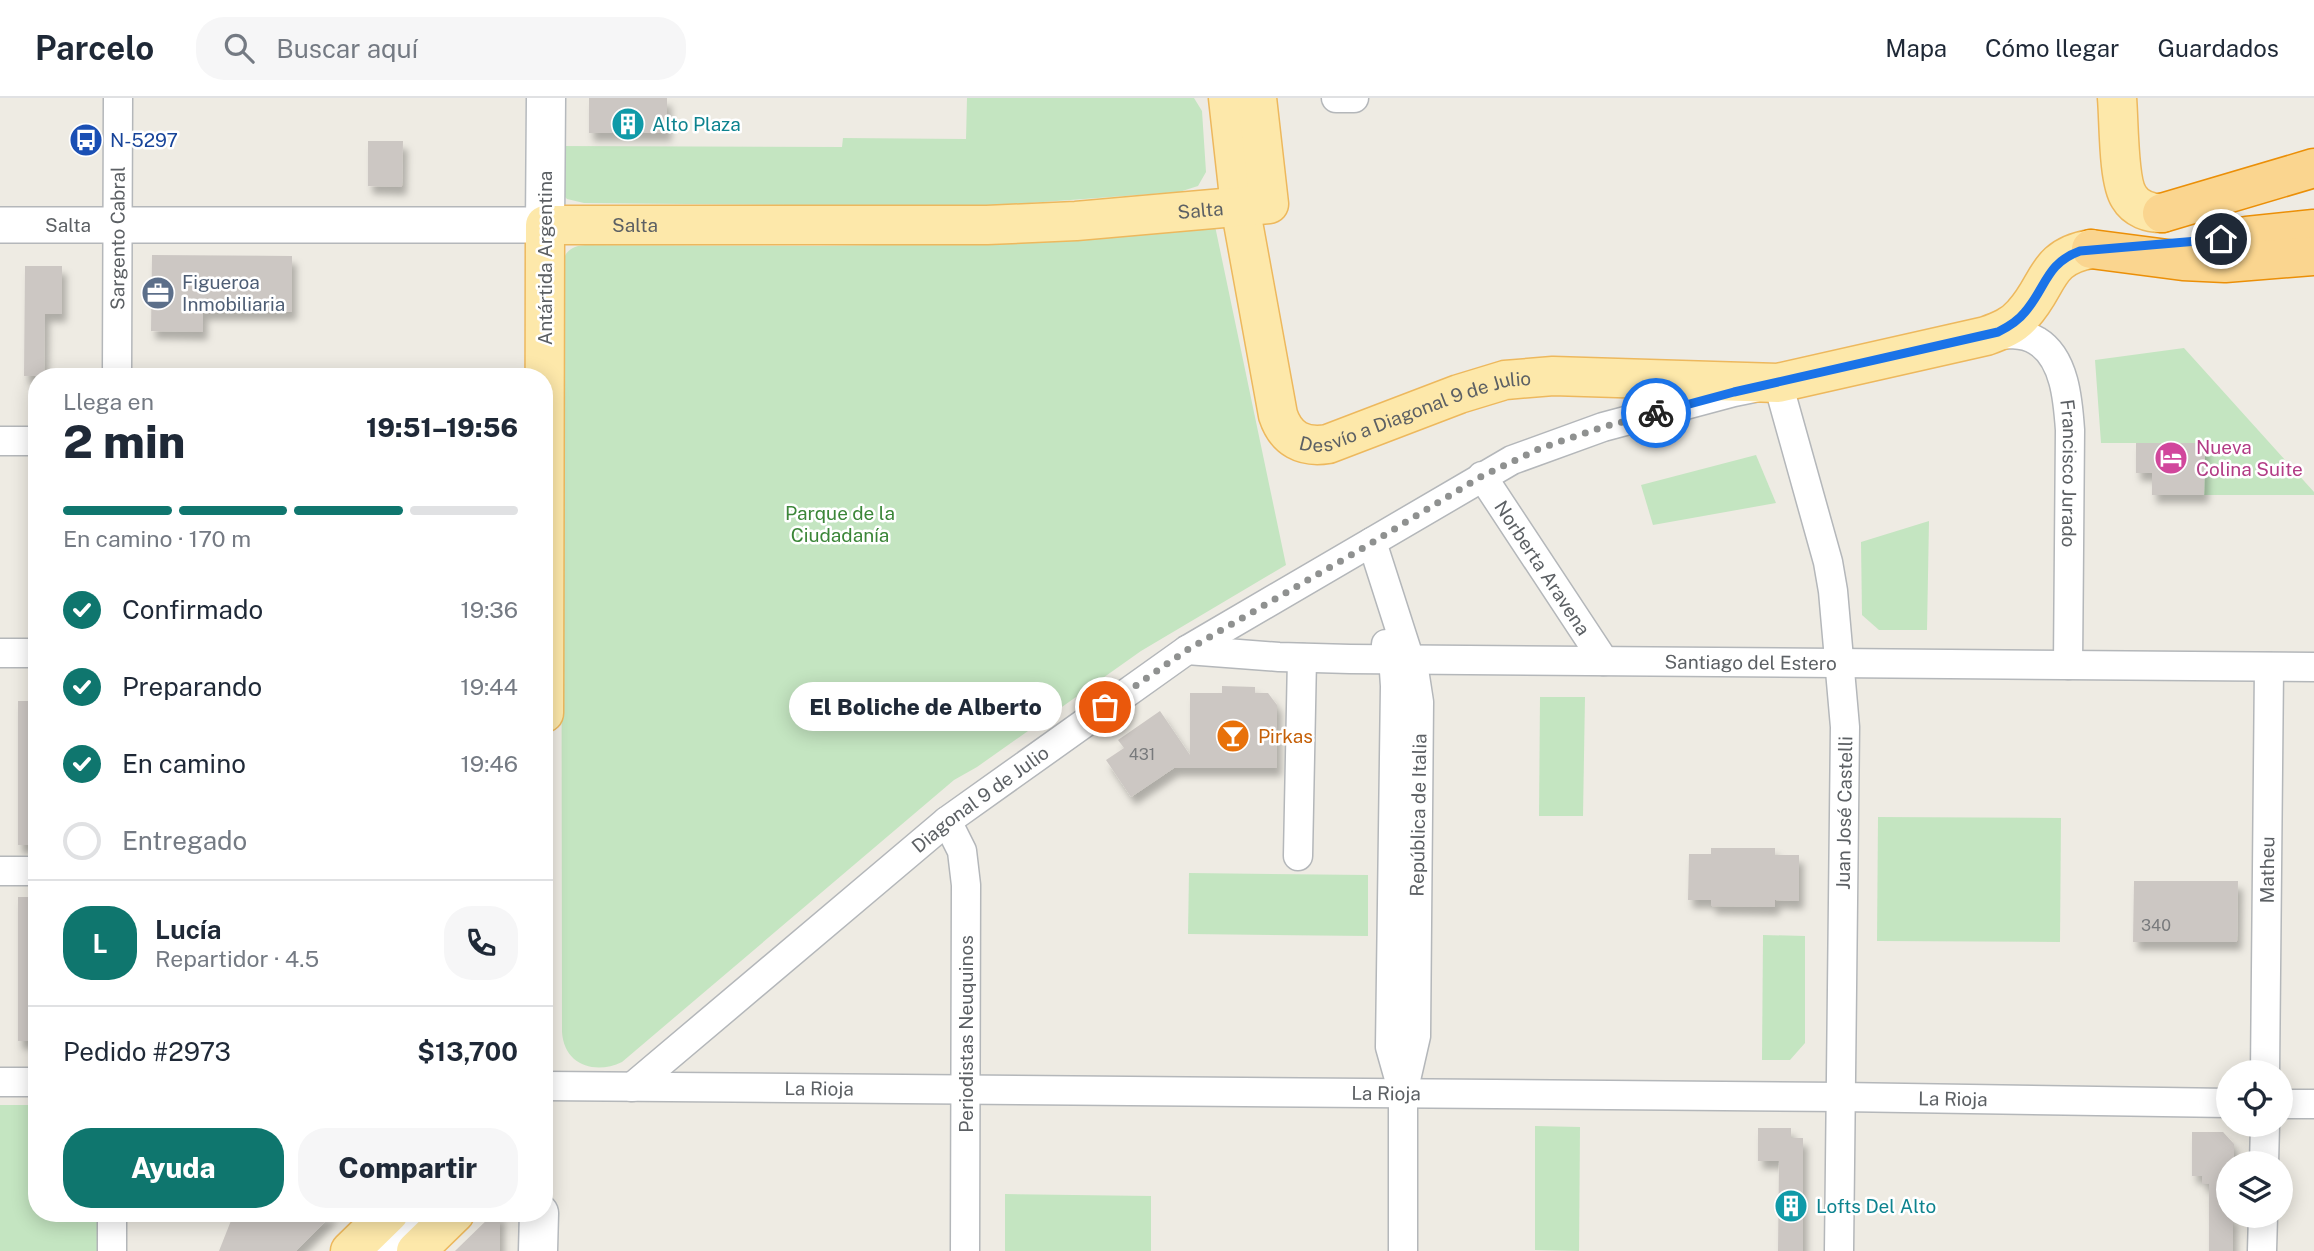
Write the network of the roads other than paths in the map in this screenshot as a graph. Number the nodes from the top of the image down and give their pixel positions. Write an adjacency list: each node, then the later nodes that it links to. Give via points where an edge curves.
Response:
1 (118, 98): 13 (street, Sargento Cabral)
2 (546, 98): 14 (main road, Antártida Argentina)
3 (1228, 98): 10 (main road)
4 (1257, 98): 10 (main road)
5 (1336, 98): 6 (street)
6 (1354, 98)
7 (2117, 98): 11 (main road, via 2127,194 2137,206)
8 (2314, 168): 11 (highway)
9 (2314, 203): 11 (highway)
10 (1254, 205): 14 (main road, Salta, via 974,225); 21 (main road, Desvío a Diagonal 9 de Julio, via 1278,415 1295,441 1328,444 1459,394 1529,377)
11 (2162, 213)
12 (0, 225): 13 (street, Salta)
13 (118, 225): 14 (street, Salta); 19 (street, Sargento Cabral)
14 (545, 225): 20 (main road, Antártida Argentina)
15 (2314, 229): 16 (highway)
16 (2091, 249): 17 (highway, via 2225,263); 18 (main road, Diagonal 9 de Julio, via 2059,262 2025,313)
17 (2314, 256)
18 (1986, 336): 21 (main road, Diagonal 9 de Julio); 33 (street, Francisco Jurado, via 2022,335 2037,341 2057,365 2063,382 2070,430)
19 (117, 368)
20 (545, 368)
21 (1777, 383): 24 (street, Diagonal 9 de Julio, via 1593,430); 32 (street, Juan José Castelli, via 1828,562)
22 (0, 441): 23 (street)
23 (28, 441)
24 (1482, 476): 25 (street, Diagonal 9 de Julio); 31 (street, Norberta Aravena)
25 (1365, 546): 26 (street, Diagonal 9 de Julio); 30 (street, República de Italia)
26 (1187, 650): 29 (street, Santiago del Estero); 36 (street, Diagonal 9 de Julio)
27 (0, 653): 28 (street)
28 (28, 653)
29 (1302, 658): 30 (street, Santiago del Estero); 37 (street)
30 (1400, 659): 31 (street, Santiago del Estero); 46 (street, República de Italia, via 1419,702 1416,1036)
31 (1604, 661): 32 (street, Santiago del Estero)
32 (1840, 663): 33 (street, Santiago del Estero); 47 (street, Juan José Castelli, via 1845,727)
33 (2067, 665): 34 (street, Santiago del Estero)
34 (2269, 667): 35 (street, Santiago del Estero); 40 (street, Matheu)
35 (2314, 667)
36 (947, 821): 44 (street, Diagonal 9 de Julio); 45 (street, Periodistas Neuquinos, via 962,851 965,869)
37 (1298, 856)
38 (0, 871): 39 (street)
39 (28, 871)
40 (2265, 1060)
41 (0, 1082): 42 (street)
42 (28, 1082)
43 (553, 1086): 44 (street, La Rioja)
44 (632, 1087): 45 (street, La Rioja)
45 (966, 1090): 46 (street, La Rioja); 62 (street, Periodistas Neuquinos)
46 (1403, 1093): 47 (street, La Rioja); 63 (street, República de Italia)
47 (1841, 1097): 48 (street, La Rioja); 64 (street, Juan José Castelli)
48 (2216, 1103)
49 (2293, 1104): 50 (street)
50 (2314, 1104)
51 (113, 1222): 57 (street)
52 (380, 1222): 58 (main road)
53 (415, 1222): 59 (street)
54 (446, 1222): 60 (main road)
55 (538, 1222): 61 (main road)
56 (2263, 1228): 65 (street)
57 (112, 1251)
58 (350, 1251)
59 (385, 1251)
60 (416, 1251)
61 (538, 1251)
62 (965, 1251)
63 (1403, 1251)
64 (1839, 1251)
65 (2262, 1251)

